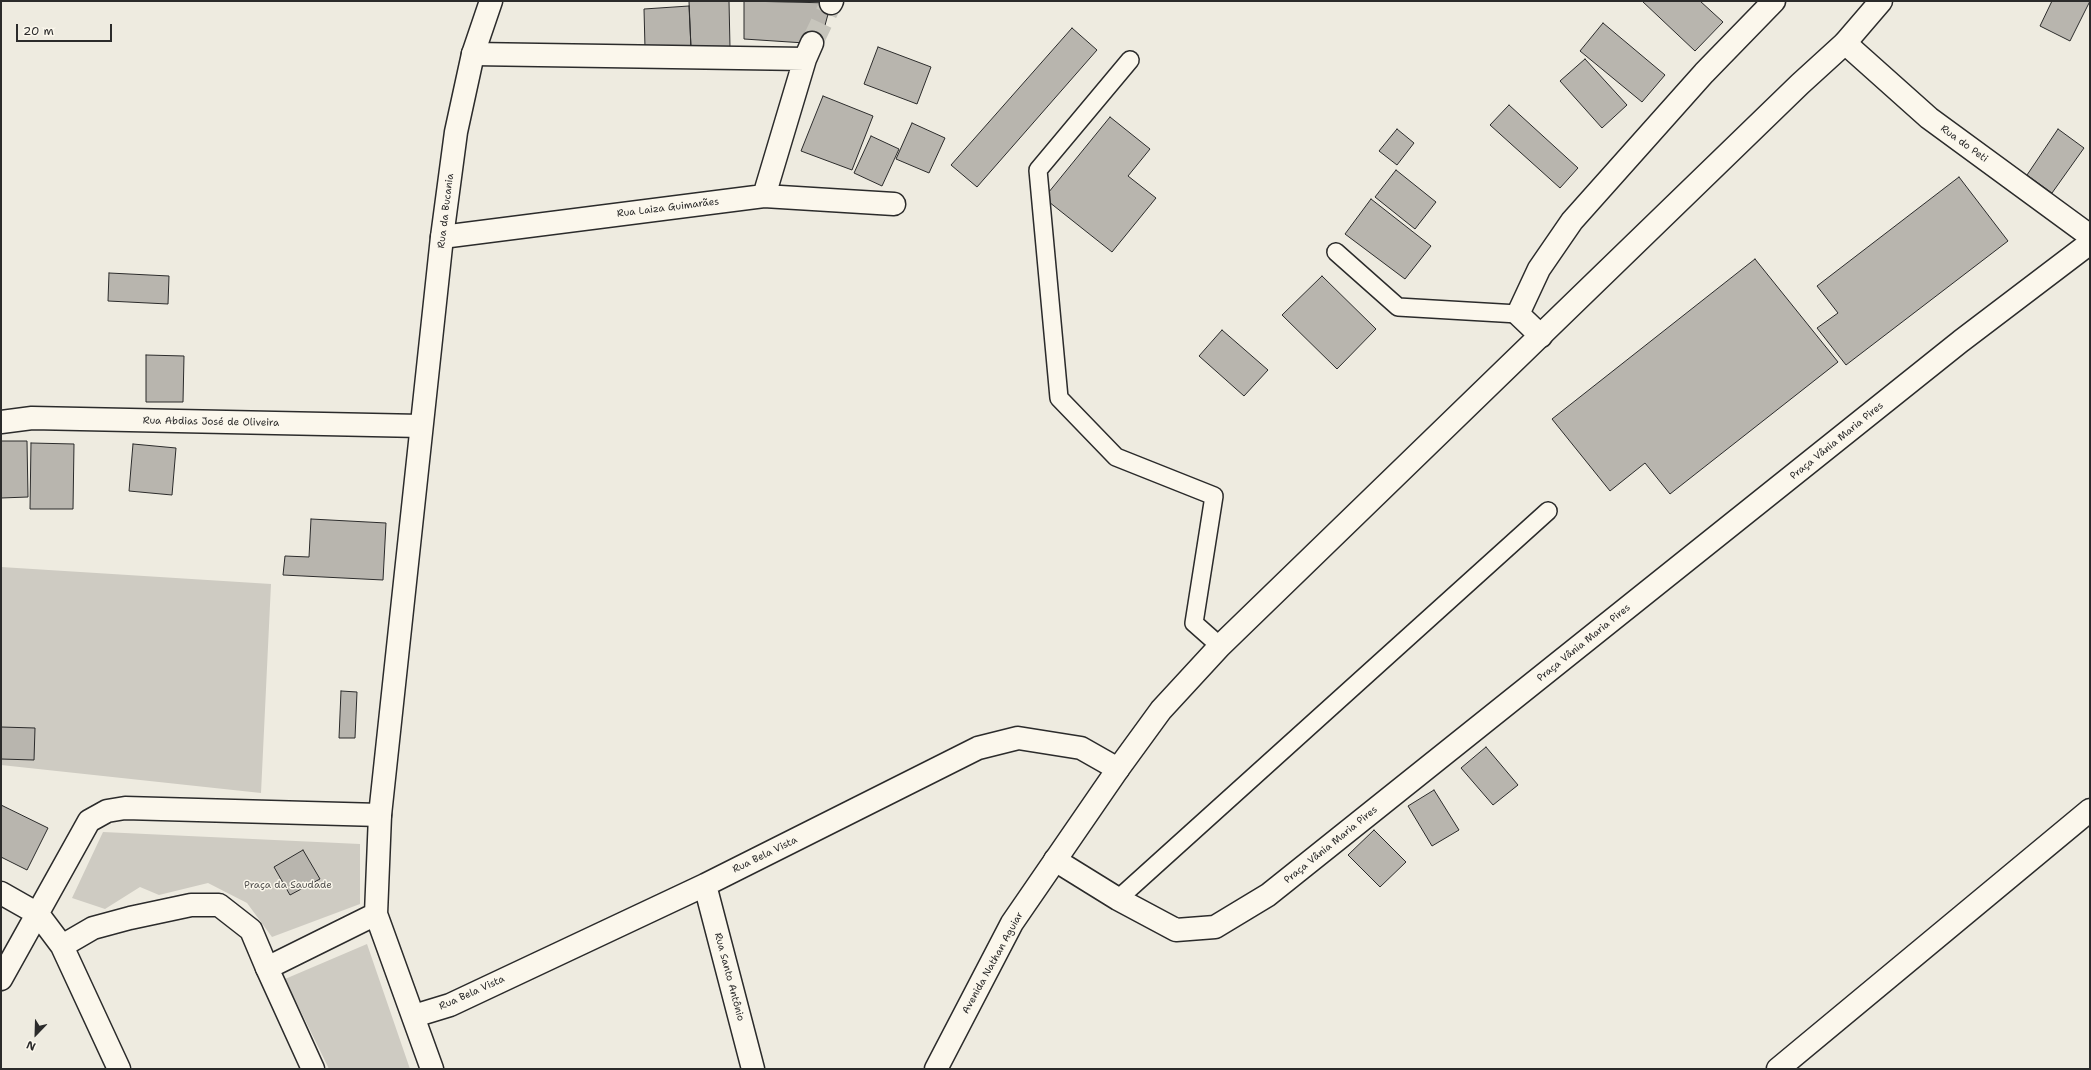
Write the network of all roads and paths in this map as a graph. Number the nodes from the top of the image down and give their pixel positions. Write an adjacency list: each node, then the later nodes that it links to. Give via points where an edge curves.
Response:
1 (491, 1): 5 (street, Rua da Bucania)
2 (1774, 1): 13 (street, via 1704,73 1572,221 1539,269)
3 (1882, 1): 4 (street, Avenida Nathan Aguiar)
4 (1845, 43): 9 (street, Rua do Peti, via 1930,118); 14 (street, Avenida Nathan Aguiar)
5 (473, 54): 7 (street, via 809,51); 10 (street, Rua da Bucania, via 456,132)
6 (1130, 60): 18 (lane, via 1038,170 1059,398 1116,456 1214,496 1194,623)
7 (764, 196): 8 (street, Rua Laiza Guimarães); 10 (street, Rua Laiza Guimarães)
8 (894, 204)
9 (2090, 236)
10 (442, 237): 16 (street, Rua da Bucania)
11 (2090, 243): 25 (street, Praça Vânia Maria Pires, via 1961,341 1268,895 1215,928 1176,930)
12 (1336, 252): 13 (lane, via 1398,307)
13 (1518, 314): 14 (street)
14 (1541, 336): 18 (street, Avenida Nathan Aguiar)
15 (1, 422): 16 (street, Rua Abdias José de Oliveira, via 32,418)
16 (421, 426): 21 (street, Rua da Bucania)
17 (1548, 511): 25 (lane)
18 (1220, 646): 19 (street, Avenida Nathan Aguiar, via 1161,710)
19 (1118, 769): 22 (street, Avenida Nathan Aguiar); 23 (street, Rua Bela Vista, via 1081,748 1018,738 978,748)
20 (2090, 810): 37 (street)
21 (380, 816): 26 (street, via 125,808 107,811 89,821); 27 (street)
22 (1055, 860): 25 (street, Praça Vânia Maria Pires); 36 (street, Avenida Nathan Aguiar, via 1012,923)
23 (705, 885): 31 (street, Rua Bela Vista, via 450,1005); 35 (street, Rua Santo Antônio)
24 (1, 893): 26 (street)
25 (1118, 899)
26 (38, 914): 28 (street); 30 (street)
27 (376, 914): 29 (street); 31 (street)
28 (62, 946): 29 (street, via 93,928 130,918 191,905 219,905 252,930); 32 (street)
29 (267, 968): 33 (street)
30 (1, 979)
31 (414, 1016): 34 (street)
32 (119, 1069)
33 (313, 1069)
34 (432, 1069)
35 (753, 1069)
36 (936, 1069)
37 (1778, 1069)

